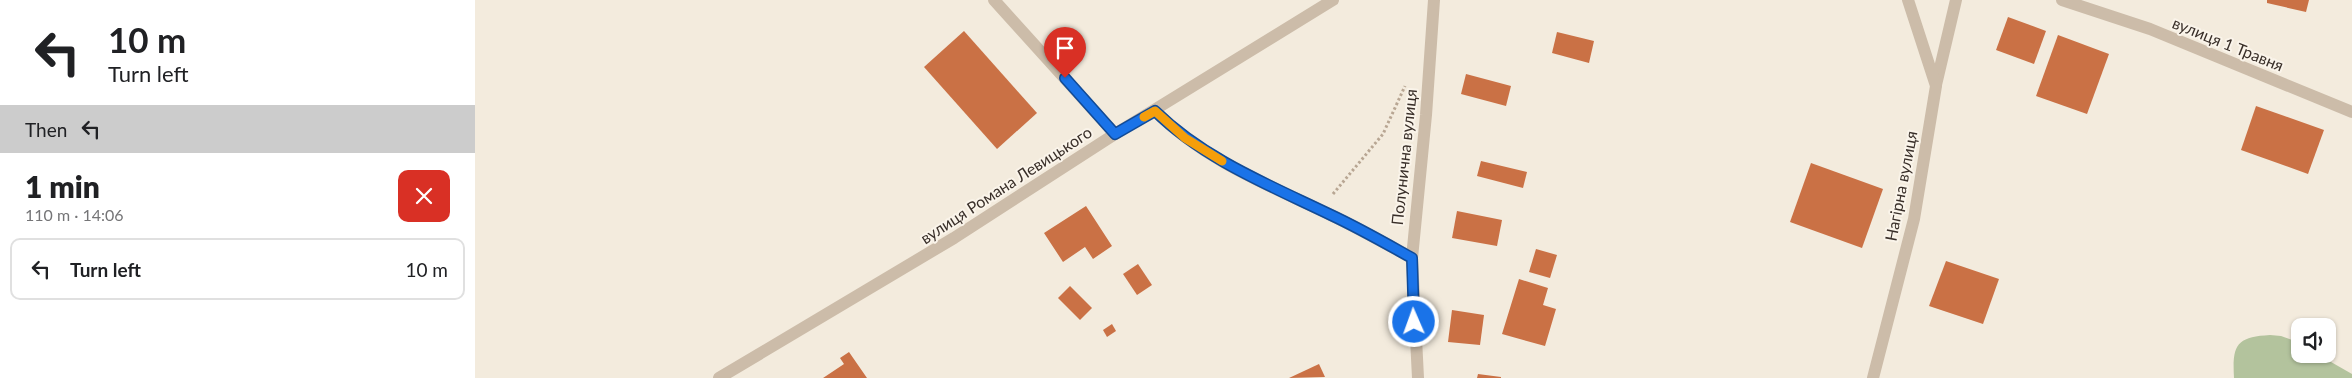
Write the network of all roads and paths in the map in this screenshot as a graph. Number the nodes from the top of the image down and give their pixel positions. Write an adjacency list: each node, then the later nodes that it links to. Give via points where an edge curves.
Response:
1 (994, 0): 11 (street)
2 (1333, 0): 9 (street, вулиця Романа Левицького)
3 (1434, 0): 13 (street, Полунична вулиця)
4 (1908, 0): 8 (street, Нагірна вулиця)
5 (1956, 0): 8 (street)
6 (2062, 0): 10 (street, вулиця 1 Травня, via 2150,29)
7 (1407, 82): 12 (path, via 1383,134)
8 (1935, 86): 16 (street, Нагірна вулиця, via 1914,219)
9 (1155, 111): 11 (street, вулиця Романа Левицького); 12 (street, via 1171,127 1208,153)
10 (2352, 112)
11 (1115, 134): 14 (street, вулиця Романа Левицького, via 954,238)
12 (1319, 210): 13 (street)
13 (1412, 258): 15 (street, Полунична вулиця)
14 (719, 378)
15 (1418, 378)
16 (1873, 378)

